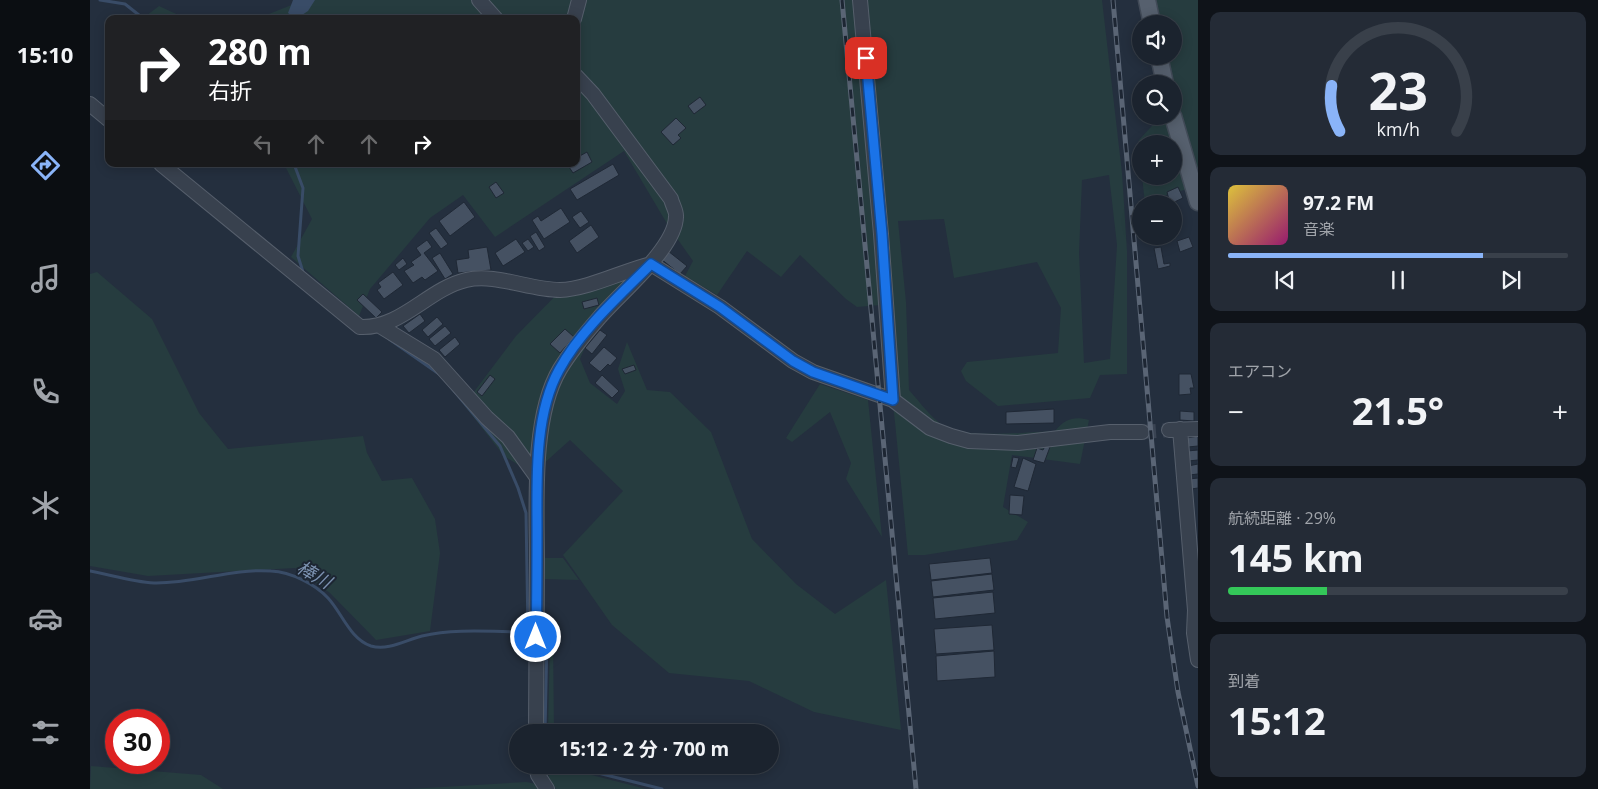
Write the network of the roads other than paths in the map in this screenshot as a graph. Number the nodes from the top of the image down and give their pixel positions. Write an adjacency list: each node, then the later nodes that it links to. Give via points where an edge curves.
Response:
1 (479, 0): 5 (street)
2 (579, 0): 6 (street)
3 (860, 0): 16 (street, via 882,234)
4 (1147, 0): 7 (main road)
5 (492, 15)
6 (575, 15)
7 (1150, 15)
8 (580, 80): 14 (street, via 671,199 676,217 670,235)
9 (90, 104): 10 (street)
10 (105, 117)
11 (1176, 125): 13 (main road)
12 (165, 167): 15 (street, via 360,327)
13 (1198, 202)
14 (651, 264): 15 (street, via 563,290 542,290 481,278 466,280); 16 (street, via 720,307 793,361 813,372); 19 (street, via 599,317 559,370 543,420)
15 (380, 326): 19 (street, via 434,359 486,418 508,437)
16 (893, 400): 18 (street, via 930,428 969,440 1018,444 1110,432)
17 (1198, 429): 20 (street, via 1174,430)
18 (1142, 432)
19 (536, 476): 22 (street)
20 (1196, 609): 21 (street, via 1194,633)
21 (1198, 660)
22 (536, 724)
23 (538, 774): 24 (street)
24 (547, 789)

